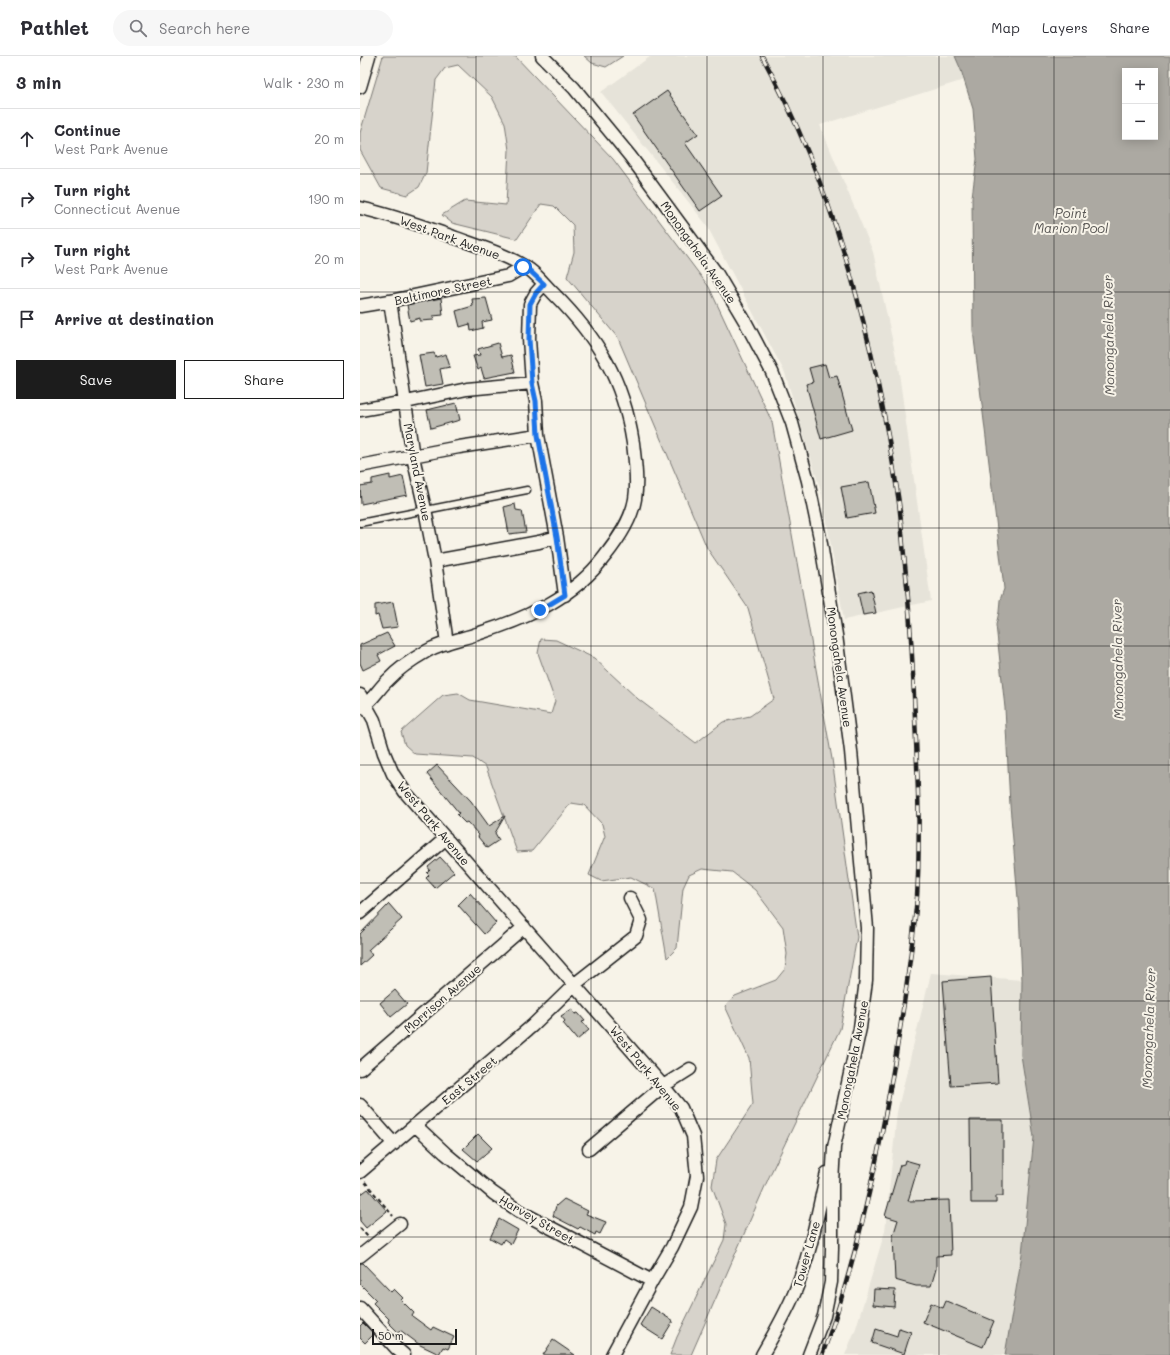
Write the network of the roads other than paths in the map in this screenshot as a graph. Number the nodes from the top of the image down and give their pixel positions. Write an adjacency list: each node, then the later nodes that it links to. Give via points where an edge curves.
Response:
1 (369, 56): 3 (street)
2 (542, 56): 34 (street, Monongahela Avenue, via 574,88 630,156 717,274 772,372 792,423 808,481 836,634 851,751 867,928 866,980 860,1028)
3 (360, 87)
4 (360, 208): 5 (street, West Park Avenue, via 416,224 499,253)
5 (523, 267): 6 (street, West Park Avenue); 7 (street, Baltimore Street, via 508,276)
6 (544, 284): 9 (street, via 530,304); 20 (street, West Park Avenue, via 582,324 603,354 618,384 629,421 636,465 635,500 625,528 605,557)
7 (390, 301): 8 (street, Baltimore Street); 10 (street, Maryland Avenue)
8 (360, 306)
9 (532, 383): 10 (street, via 467,389); 12 (street)
10 (406, 402): 11 (street); 13 (street, Maryland Avenue)
11 (360, 410)
12 (538, 435): 13 (street); 18 (street)
13 (413, 457): 14 (street); 16 (street, Maryland Avenue)
14 (360, 466)
15 (527, 490): 16 (lane)
16 (425, 509): 17 (lane); 19 (street, Maryland Avenue)
17 (360, 523)
18 (557, 537): 19 (street); 20 (street)
19 (435, 561): 21 (street, Maryland Avenue)
20 (565, 595): 21 (street, West Park Avenue, via 511,623)
21 (448, 643): 22 (street, West Park Avenue, via 429,650 406,664)
22 (362, 703): 23 (street, West Park Avenue, via 374,720 393,774 405,792)
23 (446, 838): 25 (street); 26 (street, West Park Avenue)
24 (630, 898): 27 (street, East Street, via 641,920 636,936)
25 (360, 914)
26 (524, 927): 27 (street, West Park Avenue); 28 (street, Morrison Avenue)
27 (575, 984): 30 (street, West Park Avenue); 32 (street, East Street, via 532,1026)
28 (360, 1069)
29 (690, 1070): 30 (street)
30 (663, 1086): 35 (street); 39 (street, West Park Avenue, via 681,1108 693,1136 697,1176 691,1206 672,1247)
31 (360, 1105): 33 (street)
32 (415, 1125): 33 (street, East Street); 39 (street, Harvey Street, via 493,1193 519,1211)
33 (394, 1144): 36 (street, East Street)
34 (834, 1147): 43 (street, Tower Lane, via 810,1247 798,1283); 44 (street, Monongahela Avenue, via 830,1282 824,1316)
35 (589, 1149)
36 (362, 1177)
37 (400, 1224): 38 (street)
38 (360, 1256)
39 (652, 1281): 42 (street, West Park Avenue)
40 (360, 1308): 41 (street)
41 (404, 1355)
42 (612, 1355)
43 (762, 1355)
44 (809, 1355)

